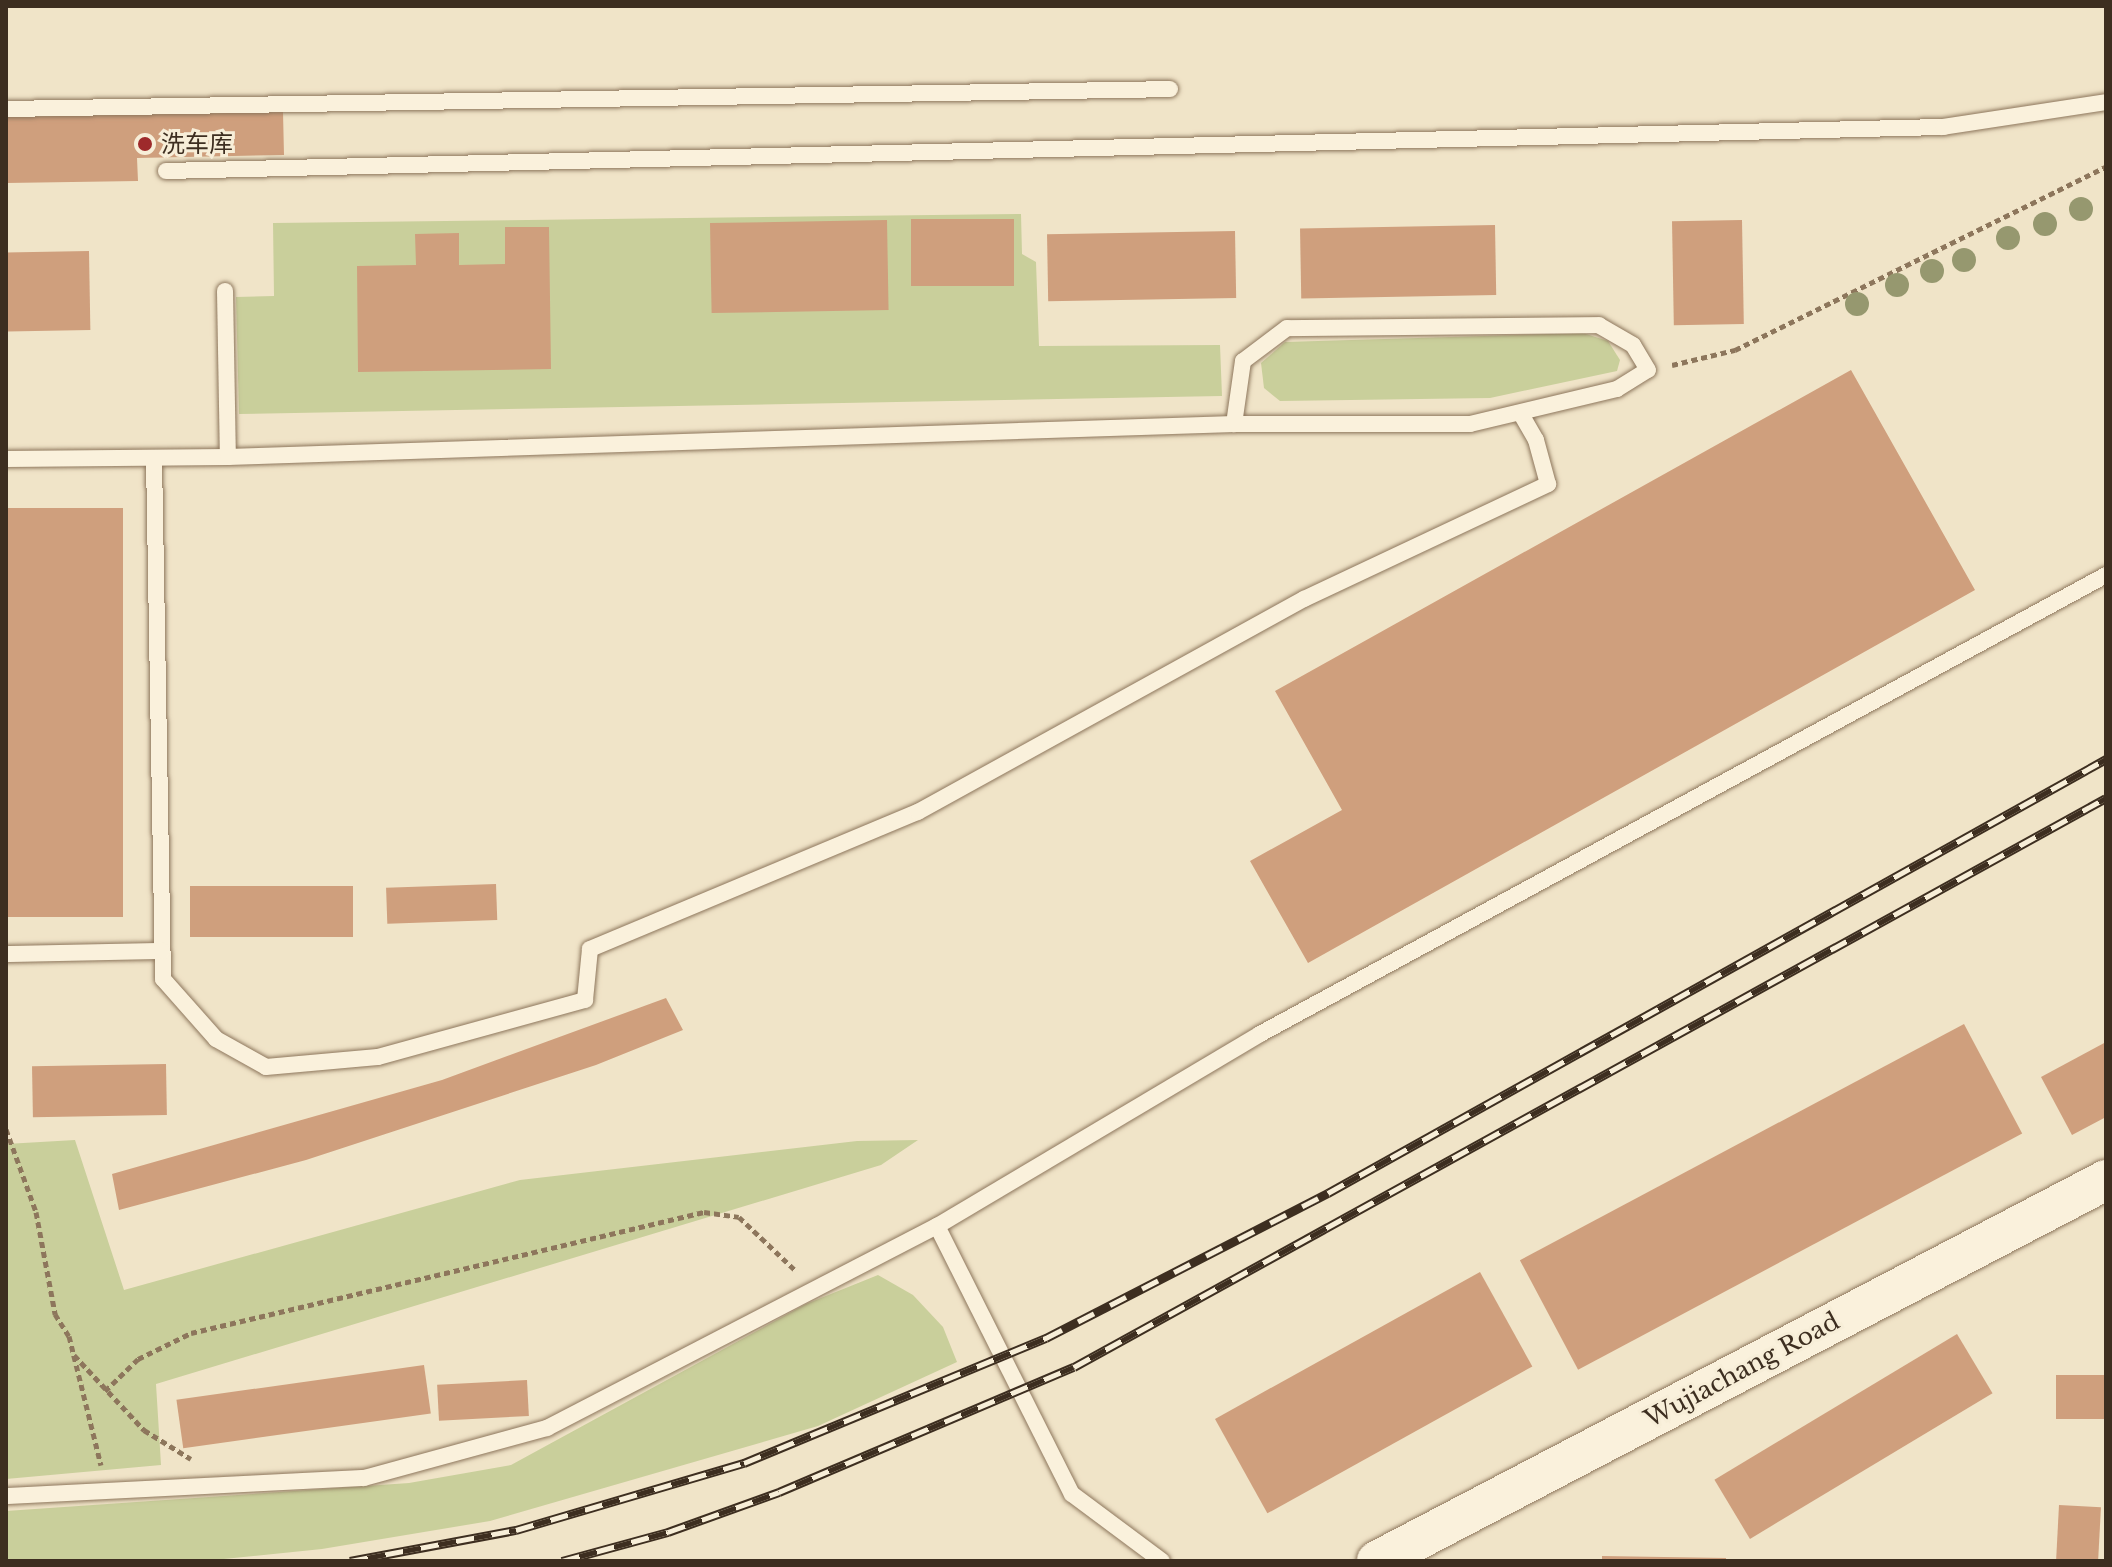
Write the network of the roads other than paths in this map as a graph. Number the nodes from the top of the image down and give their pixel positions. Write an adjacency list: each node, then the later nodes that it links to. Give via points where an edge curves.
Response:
1 (1170, 89): 3 (lane)
2 (2106, 102): 4 (lane, via 1943,127)
3 (6, 109)
4 (166, 171)
5 (225, 291): 8 (lane)
6 (1521, 414): 7 (lane, via 1470,424); 7 (lane, via 1617,389 1648,370 1633,345 1599,325 1287,328 1243,361); 12 (lane, via 1536,440 1548,484 1304,599 918,812 590,949 585,1000 378,1057 266,1067 216,1039 163,979)
7 (1234, 424): 8 (lane)
8 (228, 457): 9 (lane)
9 (154, 458): 10 (lane); 12 (lane)
10 (6, 459)
11 (2106, 575): 15 (lane, via 1260,1034)
12 (162, 951): 13 (lane)
13 (6, 954)
14 (2106, 1180): 18 (street, Wujiachang Road)
15 (937, 1226): 16 (lane, via 547,1428 364,1478); 17 (lane, via 1072,1494)
16 (6, 1496)
17 (1162, 1561)
18 (1377, 1561)

